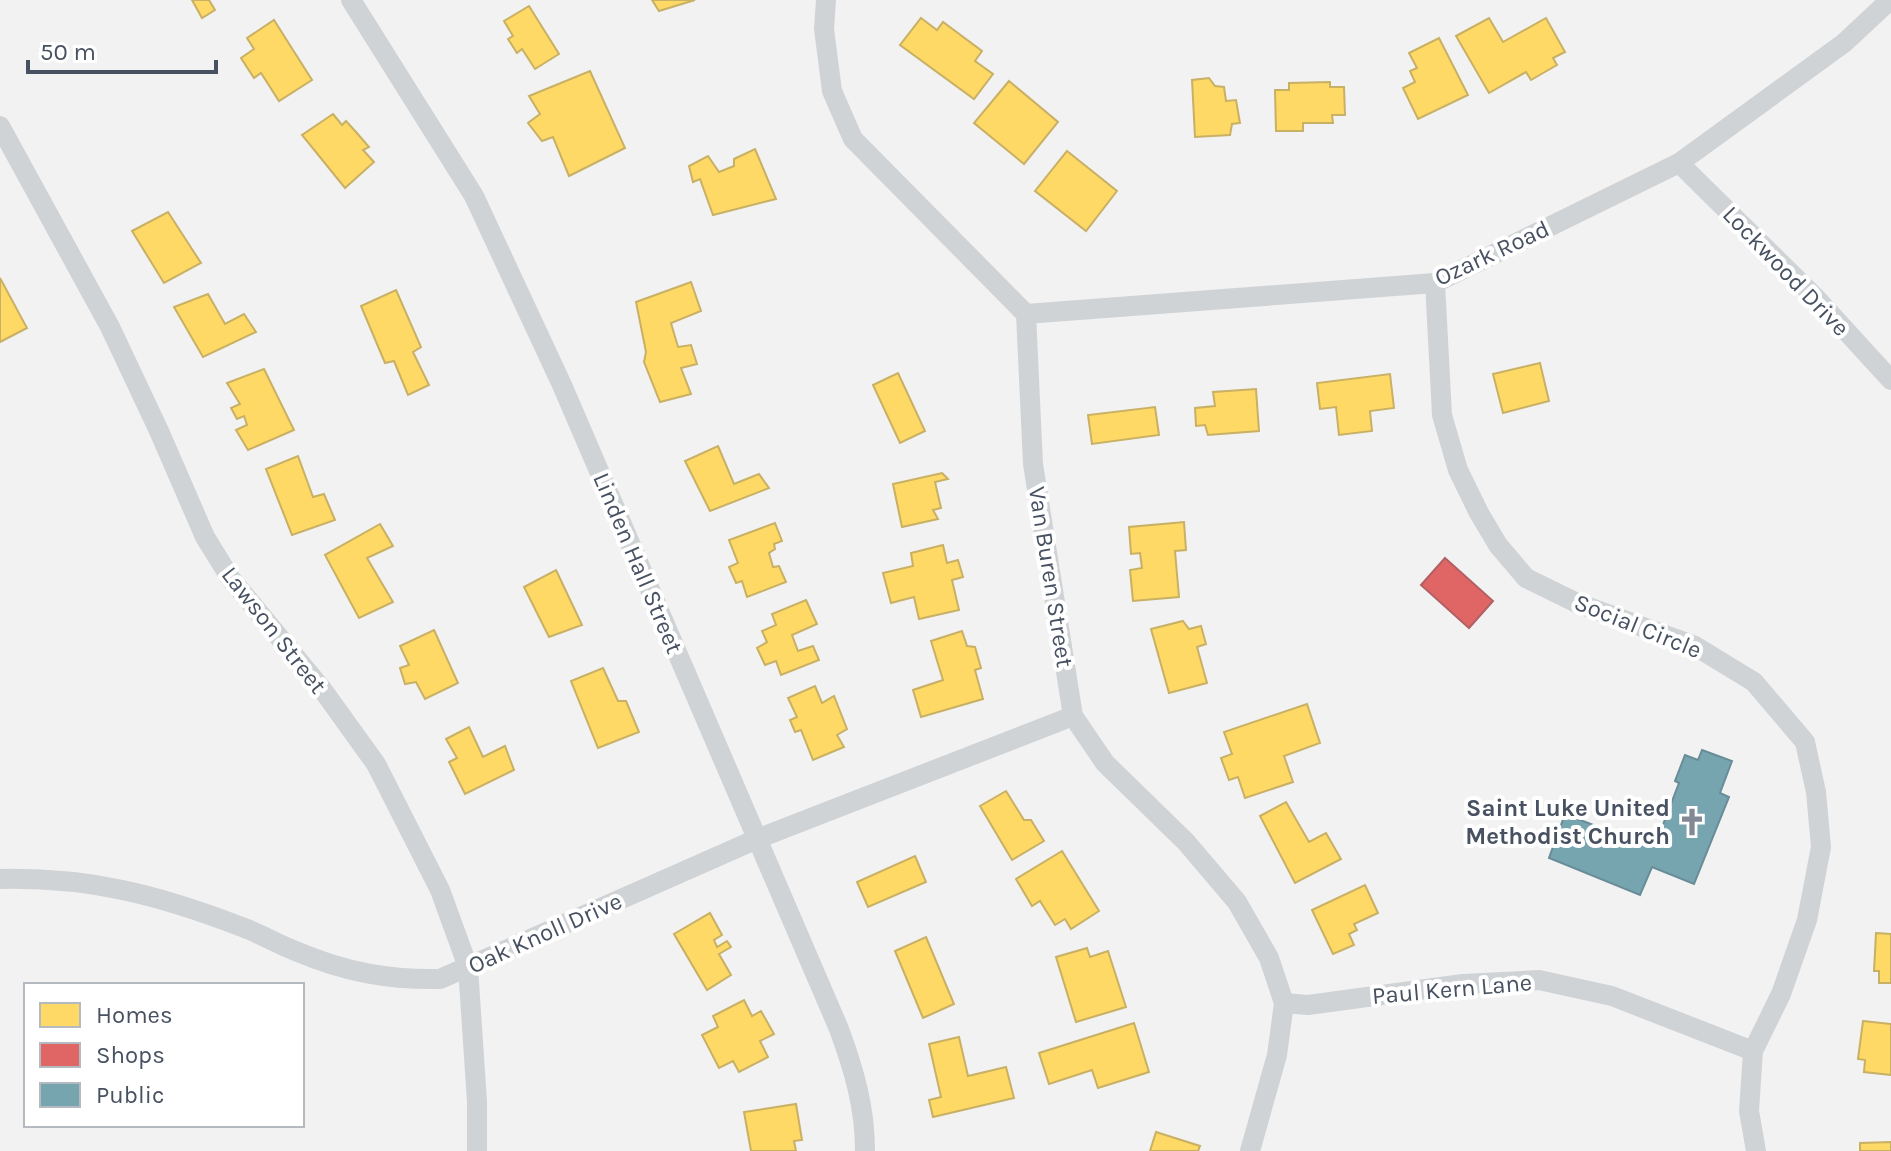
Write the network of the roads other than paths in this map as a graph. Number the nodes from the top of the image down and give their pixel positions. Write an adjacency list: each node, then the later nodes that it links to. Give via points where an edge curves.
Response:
1 (351, 0): 10 (street, Linden Hall Street, via 474,196 562,385)
2 (826, 0): 7 (street, via 832,91 853,139)
3 (1890, 0): 5 (street, Ozark Road, via 1844,43)
4 (0, 126): 12 (street, Lawson Street, via 110,327 205,537 231,579 376,764 440,890)
5 (1679, 163): 6 (street, Ozark Road); 8 (street, Lockwood Drive)
6 (1435, 283): 7 (street, Ozark Road); 14 (street, Social Circle, via 1442,415 1458,470 1498,545 1526,578 1577,603 1695,646 1754,682 1805,742 1821,847 1807,920 1781,994)
7 (1026, 314): 9 (street, Van Buren Street, via 1034,471)
8 (1891, 380)
9 (1073, 716): 10 (street, Oak Knoll Drive); 13 (street, Van Buren Street, via 1105,763 1186,842 1237,902 1269,958)
10 (757, 839): 12 (street, Oak Knoll Drive); 16 (street, Linden Hall Street, via 858,1081)
11 (0, 879): 12 (street, Oak Knoll Drive, via 94,882 145,893 347,971 382,978 440,979)
12 (468, 967): 15 (street, Lawson Street)
13 (1284, 1003): 14 (street, Paul Kern Lane, via 1308,1005 1463,984 1539,980 1612,996); 17 (street, Van Buren Street, via 1277,1055)
14 (1753, 1051): 18 (street, Social Circle, via 1749,1111)
15 (477, 1151)
16 (865, 1151)
17 (1250, 1151)
18 (1756, 1151)

